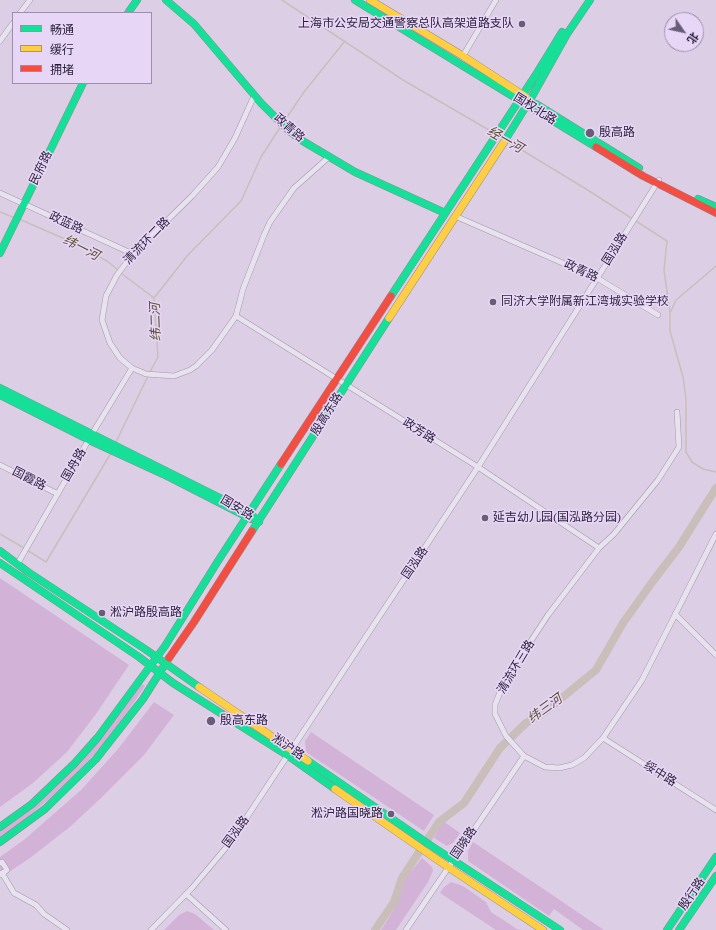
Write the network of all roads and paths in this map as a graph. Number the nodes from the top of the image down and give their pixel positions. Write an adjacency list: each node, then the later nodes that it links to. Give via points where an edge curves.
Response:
1 (30, 0): 9 (street)
2 (137, 0): 10 (main road)
3 (166, 0): 15 (main road, 政青路, via 194,24)
4 (355, 0): 16 (main road, 国权北路)
5 (370, 0): 13 (main road, 国权北路)
6 (496, 0): 13 (street)
7 (583, 0): 16 (main road)
8 (590, 0): 17 (main road, via 567,34)
9 (21, 12)
10 (129, 12)
11 (12, 24): 12 (street)
12 (0, 41)
13 (463, 56): 16 (main road, 国权北路)
14 (83, 84): 21 (main road, 民府路)
15 (254, 96): 18 (main road, 政青路, via 287,129); 27 (street, 清流环二路, via 235,138 218,167)
16 (521, 97): 17 (main road, 国权北路); 23 (main road, 殷高东路)
17 (529, 102): 19 (main road, 国权北路, via 586,141); 25 (main road, 殷高东路)
18 (329, 157): 23 (main road, 政青路, via 355,172); 30 (street, 清流环二路, via 294,188 270,222)
19 (658, 182): 22 (main road, 国权北路); 24 (main road, 国权北路); 28 (street, 国泓路)
20 (0, 192): 21 (street, 政蓝路)
21 (24, 204): 26 (main road, 民府路); 27 (street, 政蓝路)
22 (716, 207)
23 (445, 213): 32 (main road, 殷高东路)
24 (716, 213)
25 (455, 216): 28 (street, 政青路); 33 (main road, 殷高东路)
26 (0, 253)
27 (133, 254): 31 (street, 清流环二路, via 117,275 106,296 102,320 110,343 120,358)
28 (597, 278): 29 (street, 政青路); 39 (street, 国泓路)
29 (658, 315)
30 (236, 316): 31 (street, 清流环二路, via 212,350 190,370 174,376 146,374); 32 (street, 政芳路)
31 (132, 368): 37 (street, 国舟路)
32 (338, 378): 33 (street, 政芳路); 41 (main road, 殷高东路)
33 (346, 384): 39 (street, 政芳路); 42 (main road, 殷高东路)
34 (0, 388): 37 (main road, 国安路)
35 (0, 395): 37 (main road, 国安路)
36 (678, 412): 44 (street, 清流环三路, via 679,447 658,480 614,534)
37 (90, 437): 40 (street, 国舟路); 41 (main road, 国安路)
38 (0, 465): 40 (street, 国霞路)
39 (478, 468): 44 (street, 政芳路); 56 (street, 国泓路)
40 (58, 494): 47 (street, 国舟路)
41 (248, 515): 42 (main road, 国安路); 51 (main road, 殷高东路)
42 (259, 522): 52 (main road, 殷高东路)
43 (716, 534): 49 (street, 清流环三路)
44 (599, 548): 57 (street, 清流环三路, via 548,615 498,695 495,714 500,726)
45 (0, 551): 47 (main road, 淞沪路)
46 (0, 563): 48 (main road, 淞沪路)
47 (18, 563): 48 (street); 51 (main road, 淞沪路)
48 (13, 571): 53 (main road, 淞沪路)
49 (675, 614): 50 (street); 55 (street, 清流环三路, via 642,680)
50 (716, 655)
51 (156, 657): 52 (main road, 淞沪路); 53 (main road, 殷高东路)
52 (166, 664): 54 (main road, 殷高东路); 56 (main road, 淞沪路)
53 (150, 666): 54 (main road, 淞沪路); 59 (main road, 殷高东路, via 111,720 75,763 32,804)
54 (160, 673): 56 (main road, 淞沪路); 60 (main road, 殷高东路, via 126,722 77,779 45,809)
55 (603, 738): 57 (street, 清流环三路, via 584,758 559,768 545,767); 58 (street, 绥中路)
56 (289, 752): 61 (main road, 淞沪路); 68 (street, 国泓路, via 232,839)
57 (524, 756): 63 (street, 国晓路)
58 (716, 810)
59 (0, 827)
60 (0, 842)
61 (428, 848): 63 (main road, 淞沪路); 65 (main road, 淞沪路)
62 (716, 857): 75 (main road, 殷行路)
63 (452, 860): 65 (street, 国晓路); 74 (main road, 淞沪路)
64 (0, 863): 66 (street, via 2,862 8,870)
65 (448, 867): 72 (street, 国晓路); 73 (main road, 淞沪路)
66 (1, 874): 69 (street, via 14,892 36,905)
67 (716, 876): 76 (main road, 殷行路)
68 (186, 894): 70 (street, 国泓路); 71 (street)
69 (66, 930)
70 (151, 930)
71 (226, 930)
72 (406, 930)
73 (543, 930)
74 (560, 930)
75 (667, 930)
76 (679, 930)

